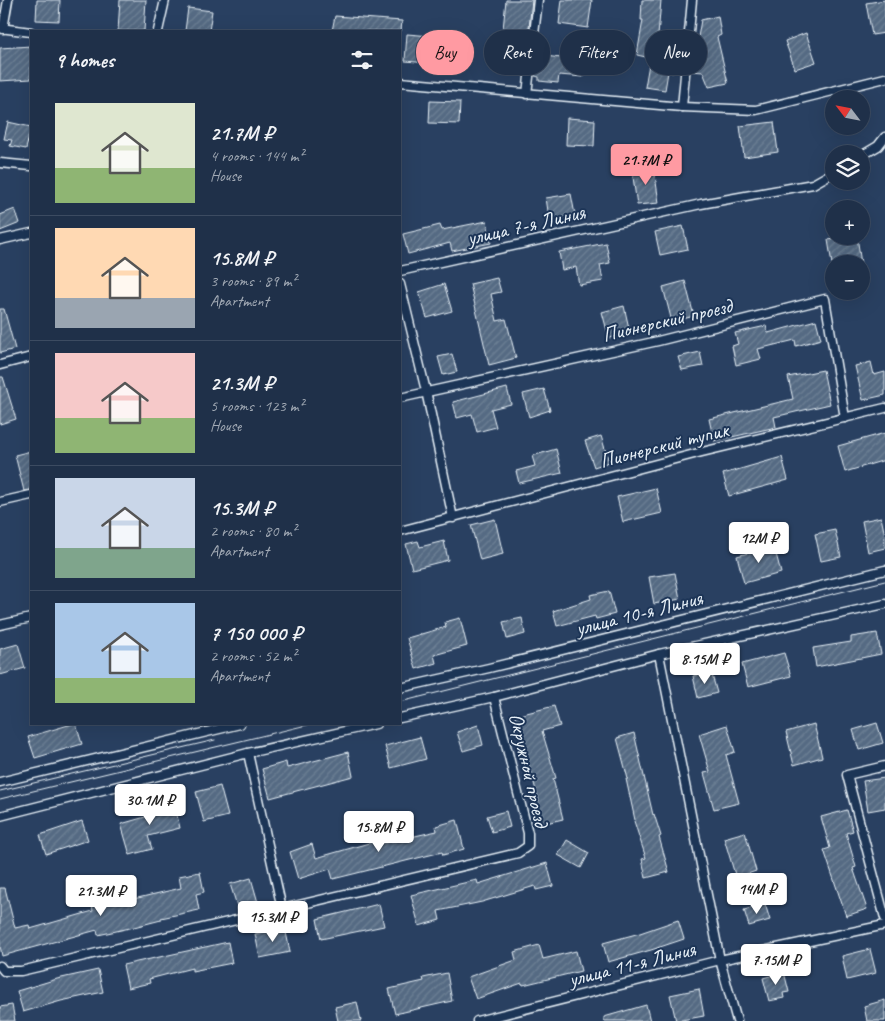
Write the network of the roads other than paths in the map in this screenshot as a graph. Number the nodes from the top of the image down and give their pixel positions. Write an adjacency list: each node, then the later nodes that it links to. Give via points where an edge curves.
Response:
1 (8, 0): 5 (lane)
2 (165, 0): 6 (lane)
3 (538, 0): 10 (lane)
4 (692, 0): 11 (lane)
5 (2, 28): 7 (lane)
6 (158, 30)
7 (30, 32)
8 (885, 78): 11 (lane, via 756,110)
9 (401, 82): 10 (lane)
10 (527, 94): 11 (lane)
11 (682, 107)
12 (885, 137): 13 (lane)
13 (870, 151)
14 (0, 162): 15 (lane)
15 (30, 166)
16 (825, 177): 19 (lane, улица 7-я Линия, via 813,184 701,204)
17 (30, 233): 18 (lane)
18 (0, 240)
19 (401, 271)
20 (401, 288): 23 (lane)
21 (30, 357): 22 (lane)
22 (0, 365)
23 (426, 392): 24 (lane, Пионерский проезд); 26 (lane, Пионерский проезд, via 658,341 825,299); 29 (lane)
24 (401, 398)
25 (885, 408): 26 (lane, Пионерский тупик)
26 (845, 418): 29 (lane, Пионерский тупик)
27 (30, 494): 28 (lane)
28 (0, 502)
29 (453, 518): 30 (lane)
30 (401, 531)
31 (885, 570): 36 (lane, улица 10-я Линия)
32 (885, 604): 35 (lane)
33 (30, 618): 34 (lane)
34 (0, 625)
35 (659, 654): 37 (lane); 48 (lane)
36 (401, 688)
37 (494, 697): 38 (lane); 45 (lane, Окружной проезд, via 528,833 528,846 518,853)
38 (401, 718)
39 (234, 725): 43 (lane)
40 (372, 725): 41 (lane)
41 (248, 753): 44 (lane); 45 (lane)
42 (885, 766): 46 (lane, via 847,775)
43 (0, 782)
44 (0, 816)
45 (282, 909): 49 (lane, Окружной проезд, via 21,971 4,971)
46 (885, 918)
47 (885, 925): 48 (lane, улица 11-я Линия)
48 (720, 960): 50 (lane, улица 11-я Линия); 51 (lane)
49 (0, 966)
50 (476, 1021)
51 (737, 1021)

